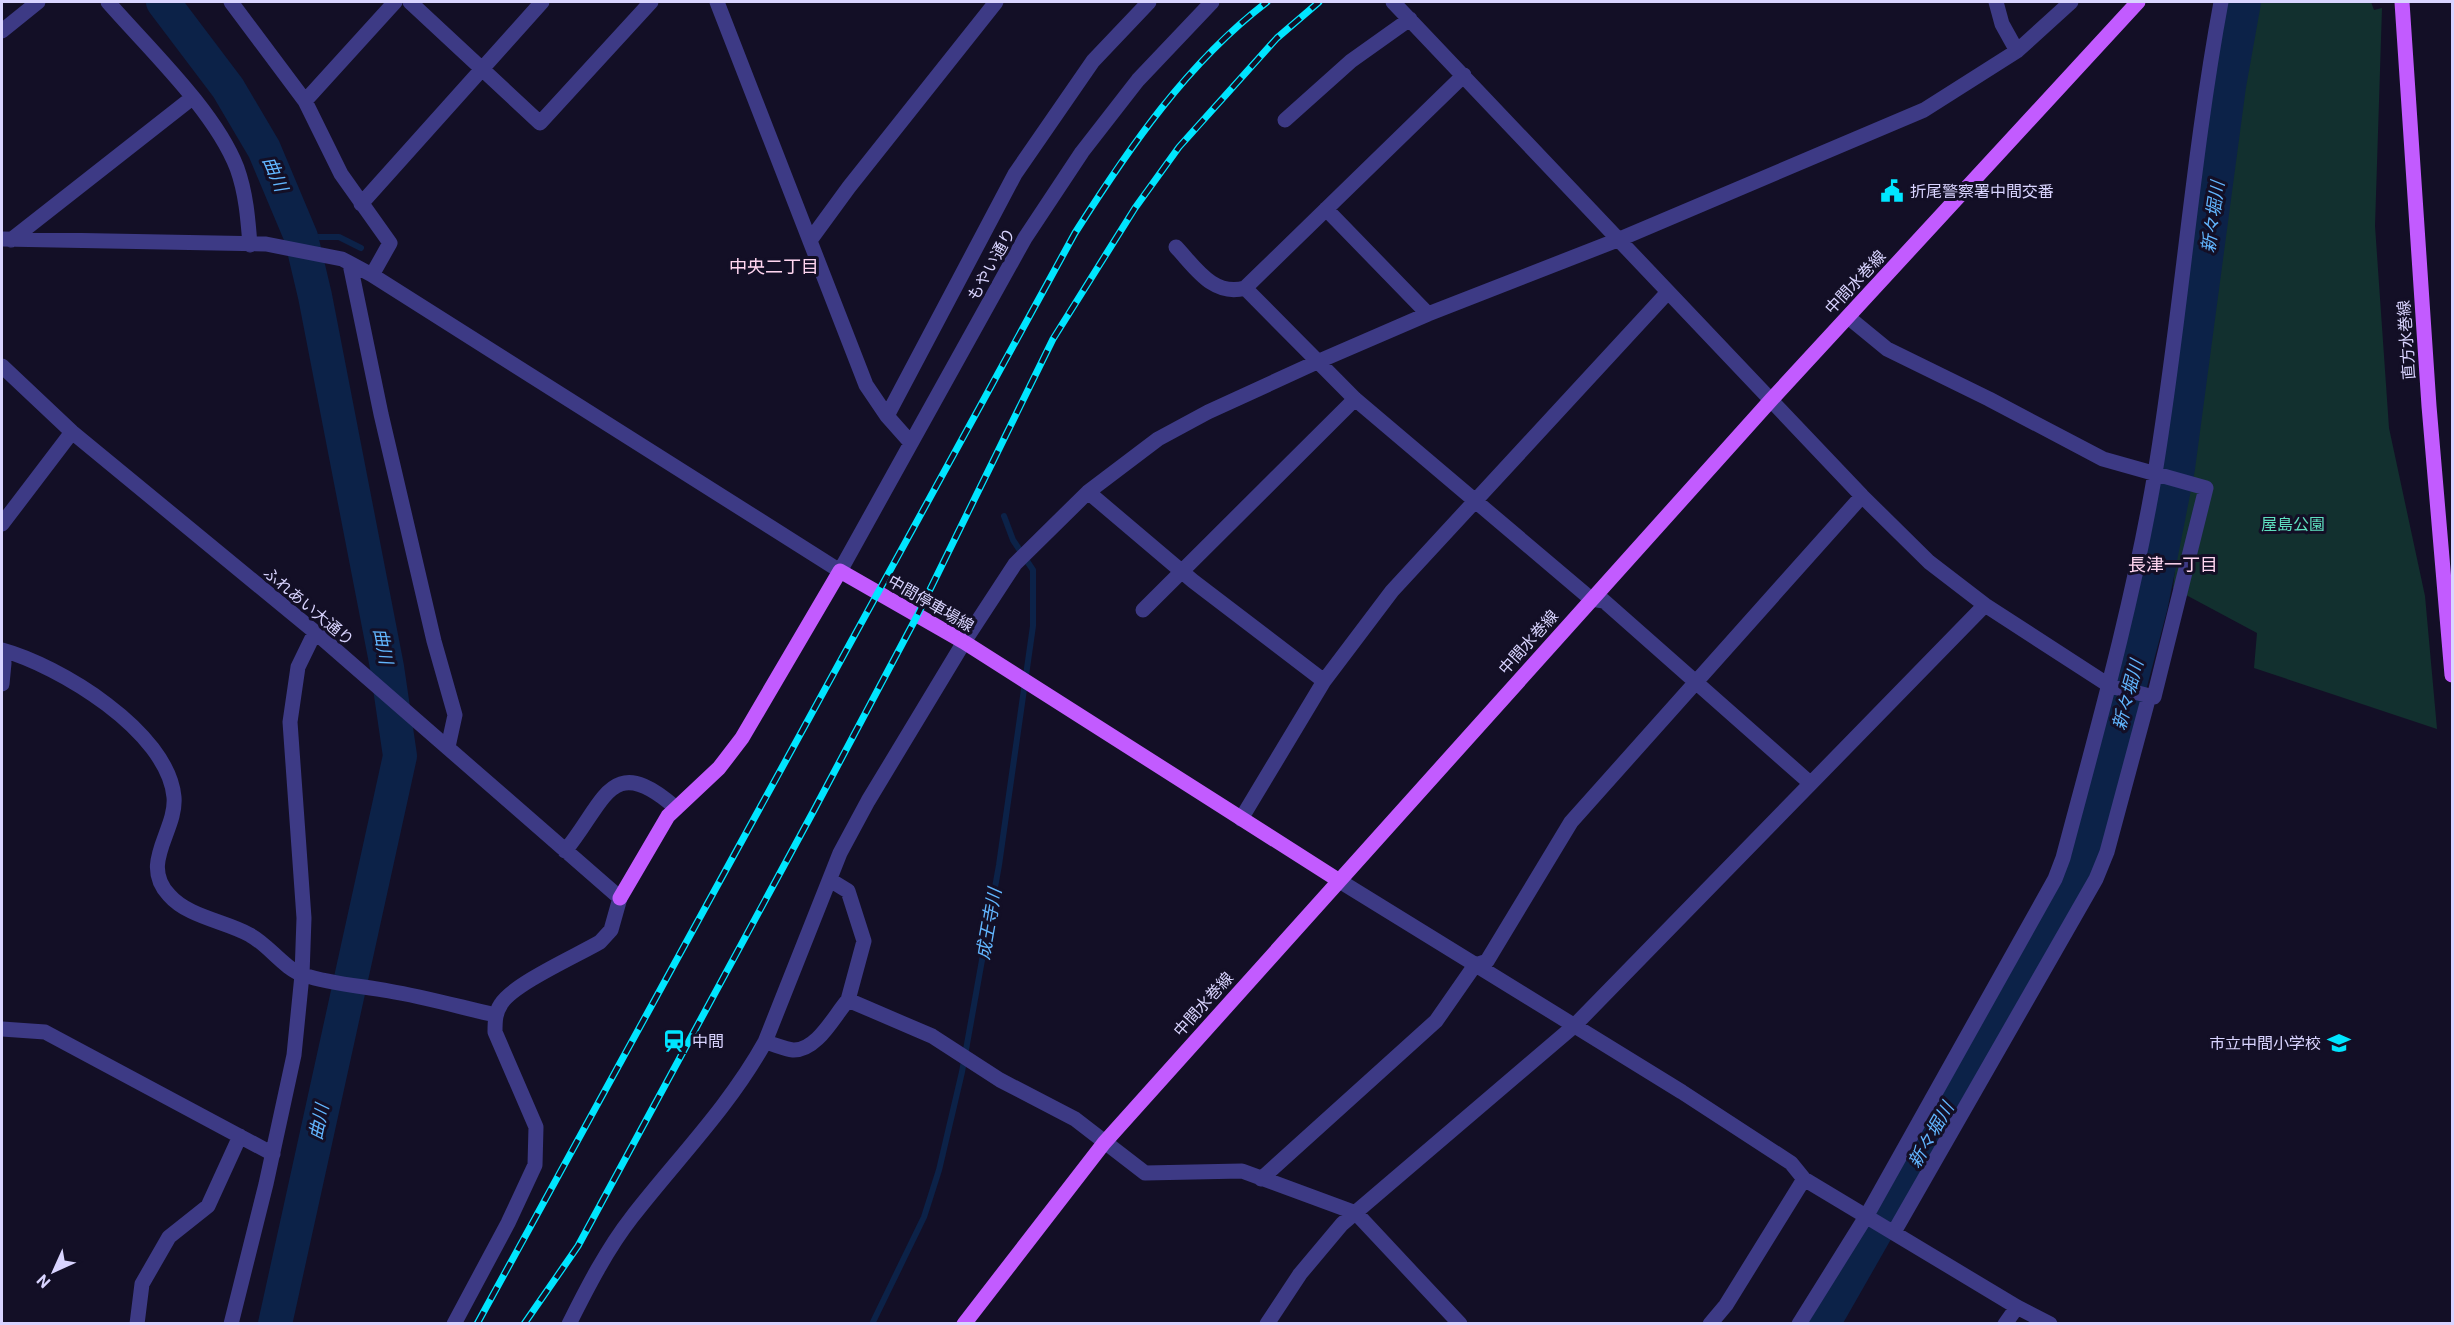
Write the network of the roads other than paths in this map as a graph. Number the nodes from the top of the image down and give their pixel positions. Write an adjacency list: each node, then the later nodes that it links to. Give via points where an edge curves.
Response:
1 (38, 2): 19 (street)
2 (108, 2): 23 (street)
3 (231, 2): 24 (street)
4 (395, 2): 24 (street)
5 (410, 2): 21 (street)
6 (542, 2): 21 (street)
7 (651, 2): 21 (street, via 540,123)
8 (717, 2): 29 (street)
9 (996, 2): 29 (street)
10 (1149, 2): 43 (street, via 1093,61 1015,174)
11 (1212, 2): 45 (street, もやい通り, via 1138,80 1082,152 1025,238)
12 (1394, 2): 18 (street)
13 (1996, 2): 20 (street, via 2002,24)
14 (2071, 2): 20 (street)
15 (2138, 2): 38 (main road, 中間水巻線)
16 (2222, 2): 46 (street, via 2199,141)
17 (2402, 2): 59 (main road, 直方水巻線, via 2428,406)
18 (1410, 19): 22 (street); 25 (street, via 1351,61)
19 (2, 32)
20 (2017, 51): 30 (street, via 1923,110)
21 (482, 69): 26 (street)
22 (1464, 75): 27 (street); 30 (street)
23 (192, 98): 28 (street); 31 (street, via 219,132 236,167 245,195)
24 (305, 101): 26 (street, via 341,174)
25 (1286, 120)
26 (361, 204): 34 (street, via 390,243)
27 (1326, 209): 35 (street); 37 (street)
28 (6, 239): 31 (street)
29 (811, 239): 43 (street, via 834,309 866,385)
30 (1620, 239): 36 (street); 37 (street)
31 (250, 245): 33 (street, via 266,244)
32 (1176, 247): 35 (street, via 1217,287 1230,291)
33 (346, 261): 34 (street); 65 (street, via 455,716)
34 (372, 275): 52 (street)
35 (1245, 288): 39 (street)
36 (1668, 292): 42 (street); 49 (street)
37 (1428, 314): 39 (street)
38 (1848, 317): 42 (main road, 中間水巻線); 46 (street, via 1887,349 2103,459)
39 (1317, 362): 41 (street); 47 (street, via 1158,439)
40 (2, 366): 44 (street, ふれあい大通り)
41 (1355, 399): 49 (street); 51 (street)
42 (1771, 400): 48 (street); 53 (main road, 中間水巻線)
43 (886, 416): 45 (street)
44 (72, 432): 50 (street); 56 (street, ふれあい大通り)
45 (911, 443): 52 (street, もやい通り)
46 (2155, 475): 63 (street); 64 (street, via 2206,488 2154,697)
47 (1088, 492): 51 (street); 57 (street, via 1015,564)
48 (1862, 496): 54 (street, via 1929,562); 61 (street)
49 (1475, 499): 53 (street); 60 (street, via 1392,591)
50 (2, 524)
51 (1182, 570): 55 (street); 60 (street)
52 (840, 571): 57 (main road, 中間停車場線); 67 (main road, via 742,738 719,768)
53 (1591, 599): 61 (street, via 1604,601); 71 (main road, 中間水巻線)
54 (1985, 605): 63 (street); 66 (street)
55 (1143, 610)
56 (315, 632): 65 (street, ふれあい大通り); 74 (street, via 298,667 290,722 302,873)
57 (964, 642): 68 (main road, 中間停車場線); 70 (street, via 868,801)
58 (2, 651): 62 (street); 74 (street, via 18,653 80,684 121,717 159,760 174,798 157,854 157,869 168,895 182,906 251,935)
59 (2452, 675)
60 (1324, 681): 68 (street)
61 (1696, 681): 66 (street); 73 (street, via 1571,822 1487,961)
62 (2, 684)
63 (2110, 686): 64 (street); 86 (street, via 2055,879)
64 (2149, 696): 87 (street, via 2107,852 2096,879)
65 (448, 747): 69 (street, ふれあい大通り)
66 (1810, 783): 77 (street)
67 (676, 808): 69 (street, via 643,783 612,786); 72 (main road)
68 (1241, 819): 71 (main road, 中間停車場線)
69 (565, 851): 72 (street, ふれあい大通り)
70 (830, 880): 75 (street, via 848,891 864,941); 79 (street)
71 (1338, 880): 73 (street); 81 (main road, 中間水巻線)
72 (620, 898): 76 (street, via 611,930 600,942 517,989 502,1002)
73 (1475, 966): 77 (street); 83 (street, via 1436,1021)
74 (303, 975): 76 (street); 82 (street, via 294,1055)
75 (848, 1000): 79 (street, via 814,1043 804,1049 792,1050); 81 (street, via 932,1036 1000,1080 1075,1119)
76 (495, 1015): 91 (street, via 495,1032 536,1127 535,1165)
77 (1574, 1026): 84 (street, via 1781,1157); 85 (street)
78 (2, 1029): 80 (street, via 45,1032)
79 (765, 1042): 92 (street, via 736,1088 630,1218)
80 (240, 1136): 82 (street); 89 (street, via 208,1206 169,1237 142,1284)
81 (1104, 1143): 83 (street, via 1145,1173 1242,1171); 93 (main road, 中間水巻線)
82 (273, 1154): 90 (street)
83 (1261, 1179): 85 (street)
84 (1804, 1179): 86 (street); 96 (street, via 1726,1305)
85 (1356, 1213): 94 (street, via 1300,1274); 95 (street)
86 (1868, 1216): 87 (street); 97 (street)
87 (1892, 1230): 88 (street)
88 (2017, 1307): 98 (street); 99 (street)
89 (137, 1323)
90 (231, 1323)
91 (454, 1323)
92 (569, 1323)
93 (964, 1323)
94 (1267, 1323)
95 (1460, 1323)
96 (1710, 1323)
97 (1799, 1323)
98 (2005, 1323)
99 (2050, 1323)

